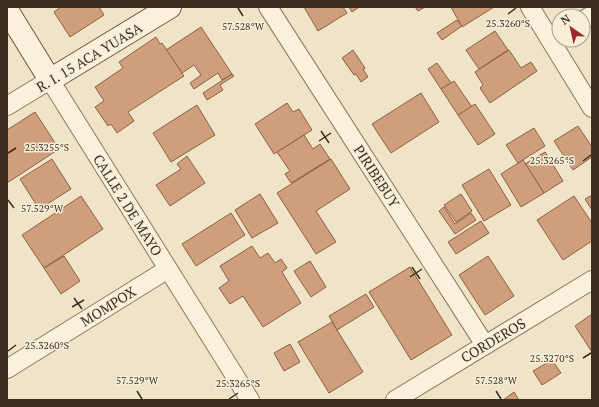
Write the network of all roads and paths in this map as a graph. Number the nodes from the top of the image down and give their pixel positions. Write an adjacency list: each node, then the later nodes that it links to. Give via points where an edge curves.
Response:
1 (170, 7): 7 (street, R. I. 15 ACA YUASA)
2 (268, 7): 12 (street, PIRIBEBUY)
3 (530, 7): 5 (street)
4 (7, 10): 7 (street, CALLE 2 DE MAYO)
5 (551, 33)
6 (560, 48): 9 (street)
7 (50, 80): 8 (street, R. I. 15 ACA YUASA); 10 (street, CALLE 2 DE MAYO)
8 (7, 106)
9 (592, 108)
10 (168, 269): 13 (street, MOMPOX); 14 (street, CALLE 2 DE MAYO)
11 (592, 280): 12 (street, CORDEROS)
12 (485, 345): 15 (street, CORDEROS)
13 (7, 369)
14 (250, 400)
15 (394, 400)

